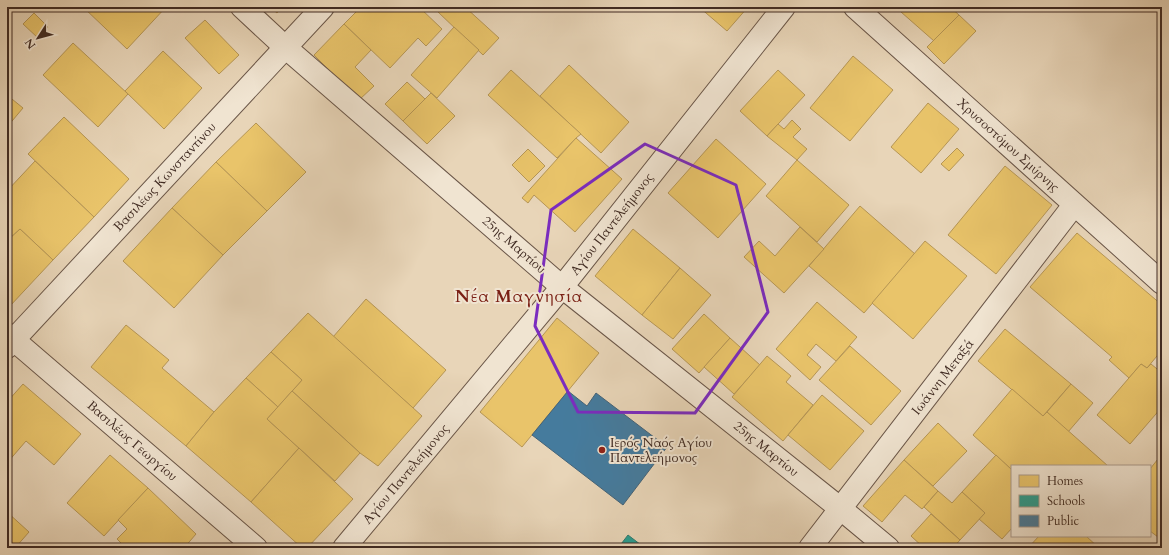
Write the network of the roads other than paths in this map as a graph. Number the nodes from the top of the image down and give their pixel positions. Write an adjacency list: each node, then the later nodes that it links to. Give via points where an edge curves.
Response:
1 (242, 7): 5 (street, 25ης Μαρτίου)
2 (323, 7): 5 (street, Βασιλέως Κωνσταντίνου)
3 (784, 7): 8 (street, Αγίου Παντελεήμονος)
4 (855, 7): 6 (street, Χρυσοστόμου Σμύρνης)
5 (285, 47): 8 (street, 25ης Μαρτίου); 9 (street, Βασιλέως Κωνσταντίνου)
6 (1074, 205): 7 (street, Χρυσοστόμου Σμύρνης); 10 (street, Ιωάννη Μεταξά)
7 (1162, 283)
8 (562, 287): 10 (street, 25ης Μαρτίου); 12 (street, Αγίου Παντελεήμονος)
9 (9, 340): 11 (street, Βασιλέως Γεωργίου)
10 (841, 509): 13 (street, Ιωάννη Μεταξά); 14 (street, 25ης Μαρτίου)
11 (256, 548)
12 (344, 548)
13 (810, 548)
14 (888, 548)

